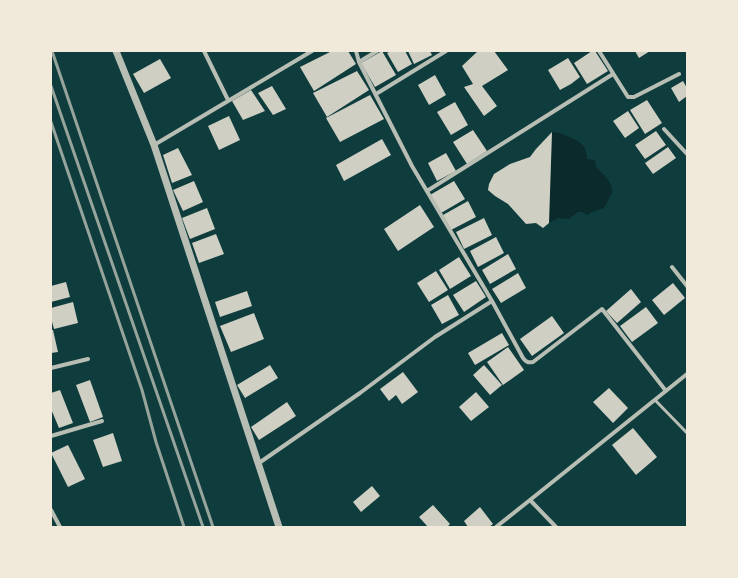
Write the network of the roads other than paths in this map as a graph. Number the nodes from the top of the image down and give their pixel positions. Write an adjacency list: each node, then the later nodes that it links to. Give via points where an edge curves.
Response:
1 (116, 51): 14 (street)
2 (204, 51): 12 (street)
3 (312, 51): 12 (street)
4 (356, 51): 8 (street)
5 (377, 51): 8 (street)
6 (446, 51): 11 (street)
7 (599, 51): 9 (street)
8 (359, 62): 11 (street)
9 (613, 74): 10 (street, via 631,98); 16 (street)
10 (679, 74)
11 (376, 94): 16 (street)
12 (228, 100): 14 (street)
13 (664, 129): 15 (street)
14 (154, 145): 28 (street)
15 (687, 154)
16 (427, 191): 19 (street)
17 (672, 267): 18 (street)
18 (687, 286)
19 (492, 301): 23 (street, via 523,358 529,363 602,309); 28 (street, via 435,337)
20 (88, 359): 21 (street)
21 (51, 368)
22 (687, 374): 23 (street)
23 (666, 391): 24 (street)
24 (655, 400): 26 (lane); 29 (street)
25 (102, 421): 27 (street)
26 (687, 432)
27 (51, 436)
28 (259, 463): 32 (street)
29 (530, 500): 33 (street); 34 (street)
30 (51, 510): 31 (street)
31 (60, 527)
32 (279, 527)
33 (496, 527)
34 (556, 527)

